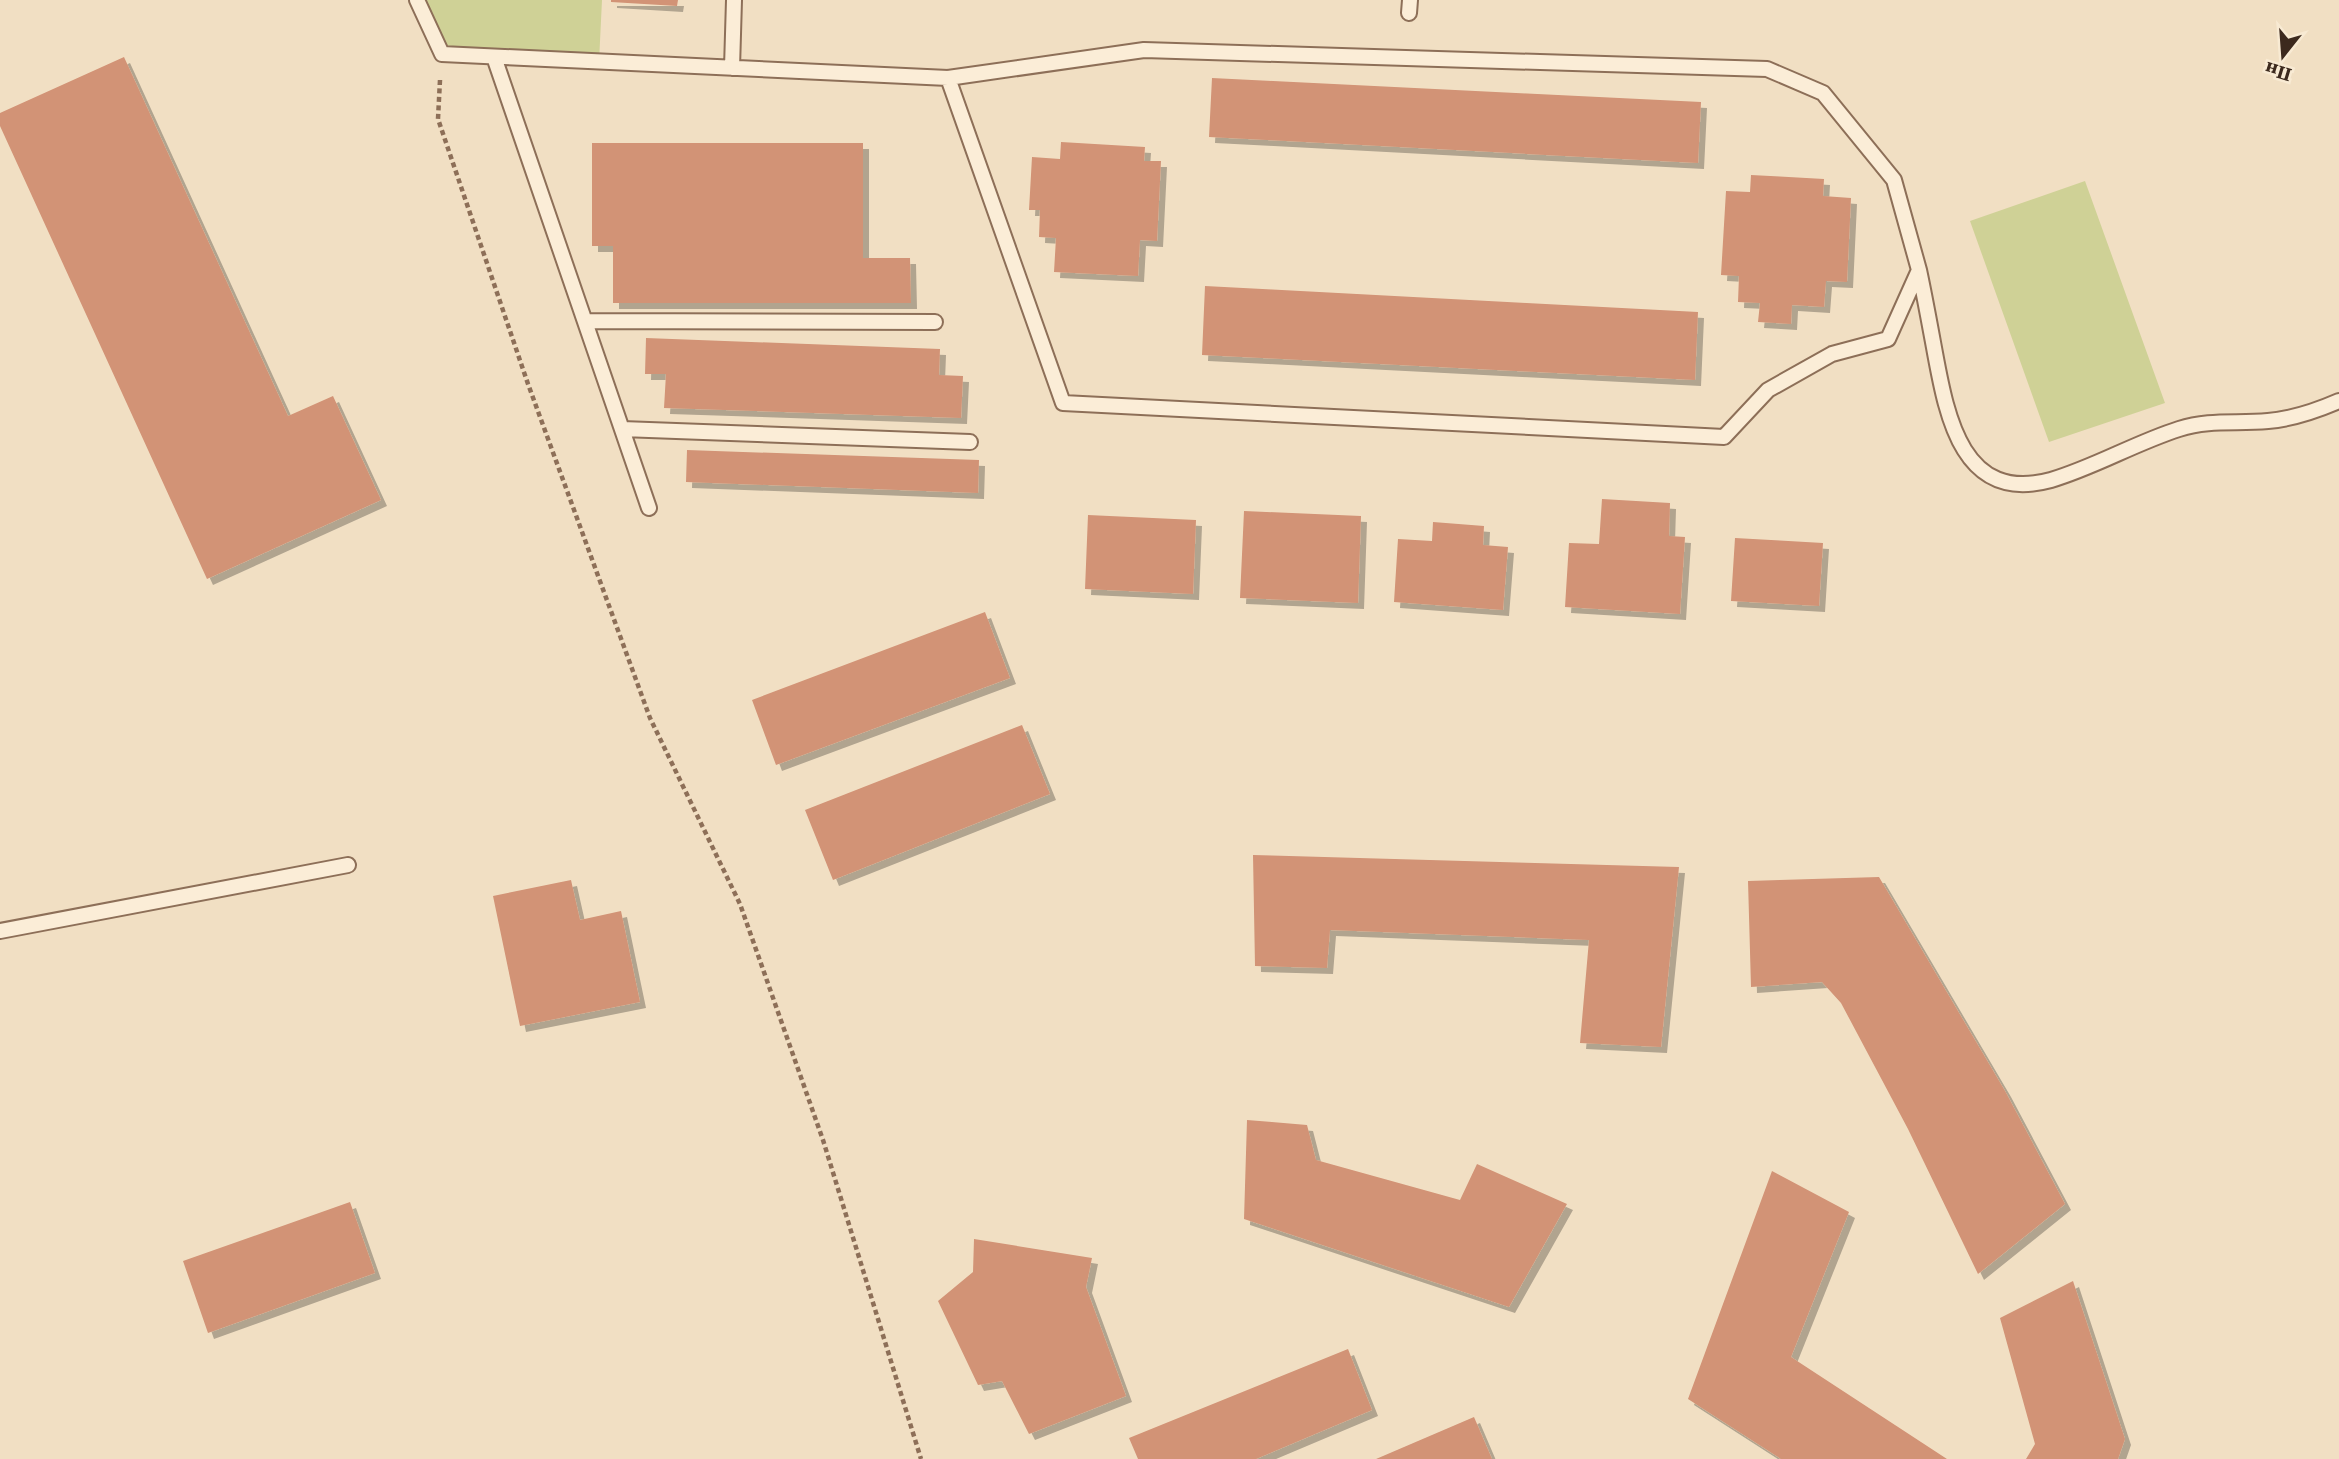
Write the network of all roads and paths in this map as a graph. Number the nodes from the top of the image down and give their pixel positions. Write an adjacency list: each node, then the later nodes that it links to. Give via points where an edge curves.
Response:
1 (417, 0): 3 (lane)
2 (734, 0): 5 (lane)
3 (442, 54): 4 (lane); 16 (path, via 438,119 447,146 650,718 740,904 823,1140)
4 (494, 57): 5 (lane); 8 (lane)
5 (732, 68): 6 (lane)
6 (948, 78): 7 (lane, via 1144,50 1767,69 1823,93 1894,180); 7 (lane, via 1063,403 1724,437 1768,390 1832,354 1888,338)
7 (1919, 270): 10 (lane, via 1950,419 1960,444 1992,479 2013,485 2049,480 2200,423 2306,415)
8 (585, 321): 9 (lane); 11 (lane)
9 (935, 322)
10 (2339, 401)
11 (622, 429): 12 (lane); 13 (lane)
12 (970, 442)
13 (649, 508)
14 (348, 864): 15 (lane)
15 (0, 931)
16 (920, 1459)

